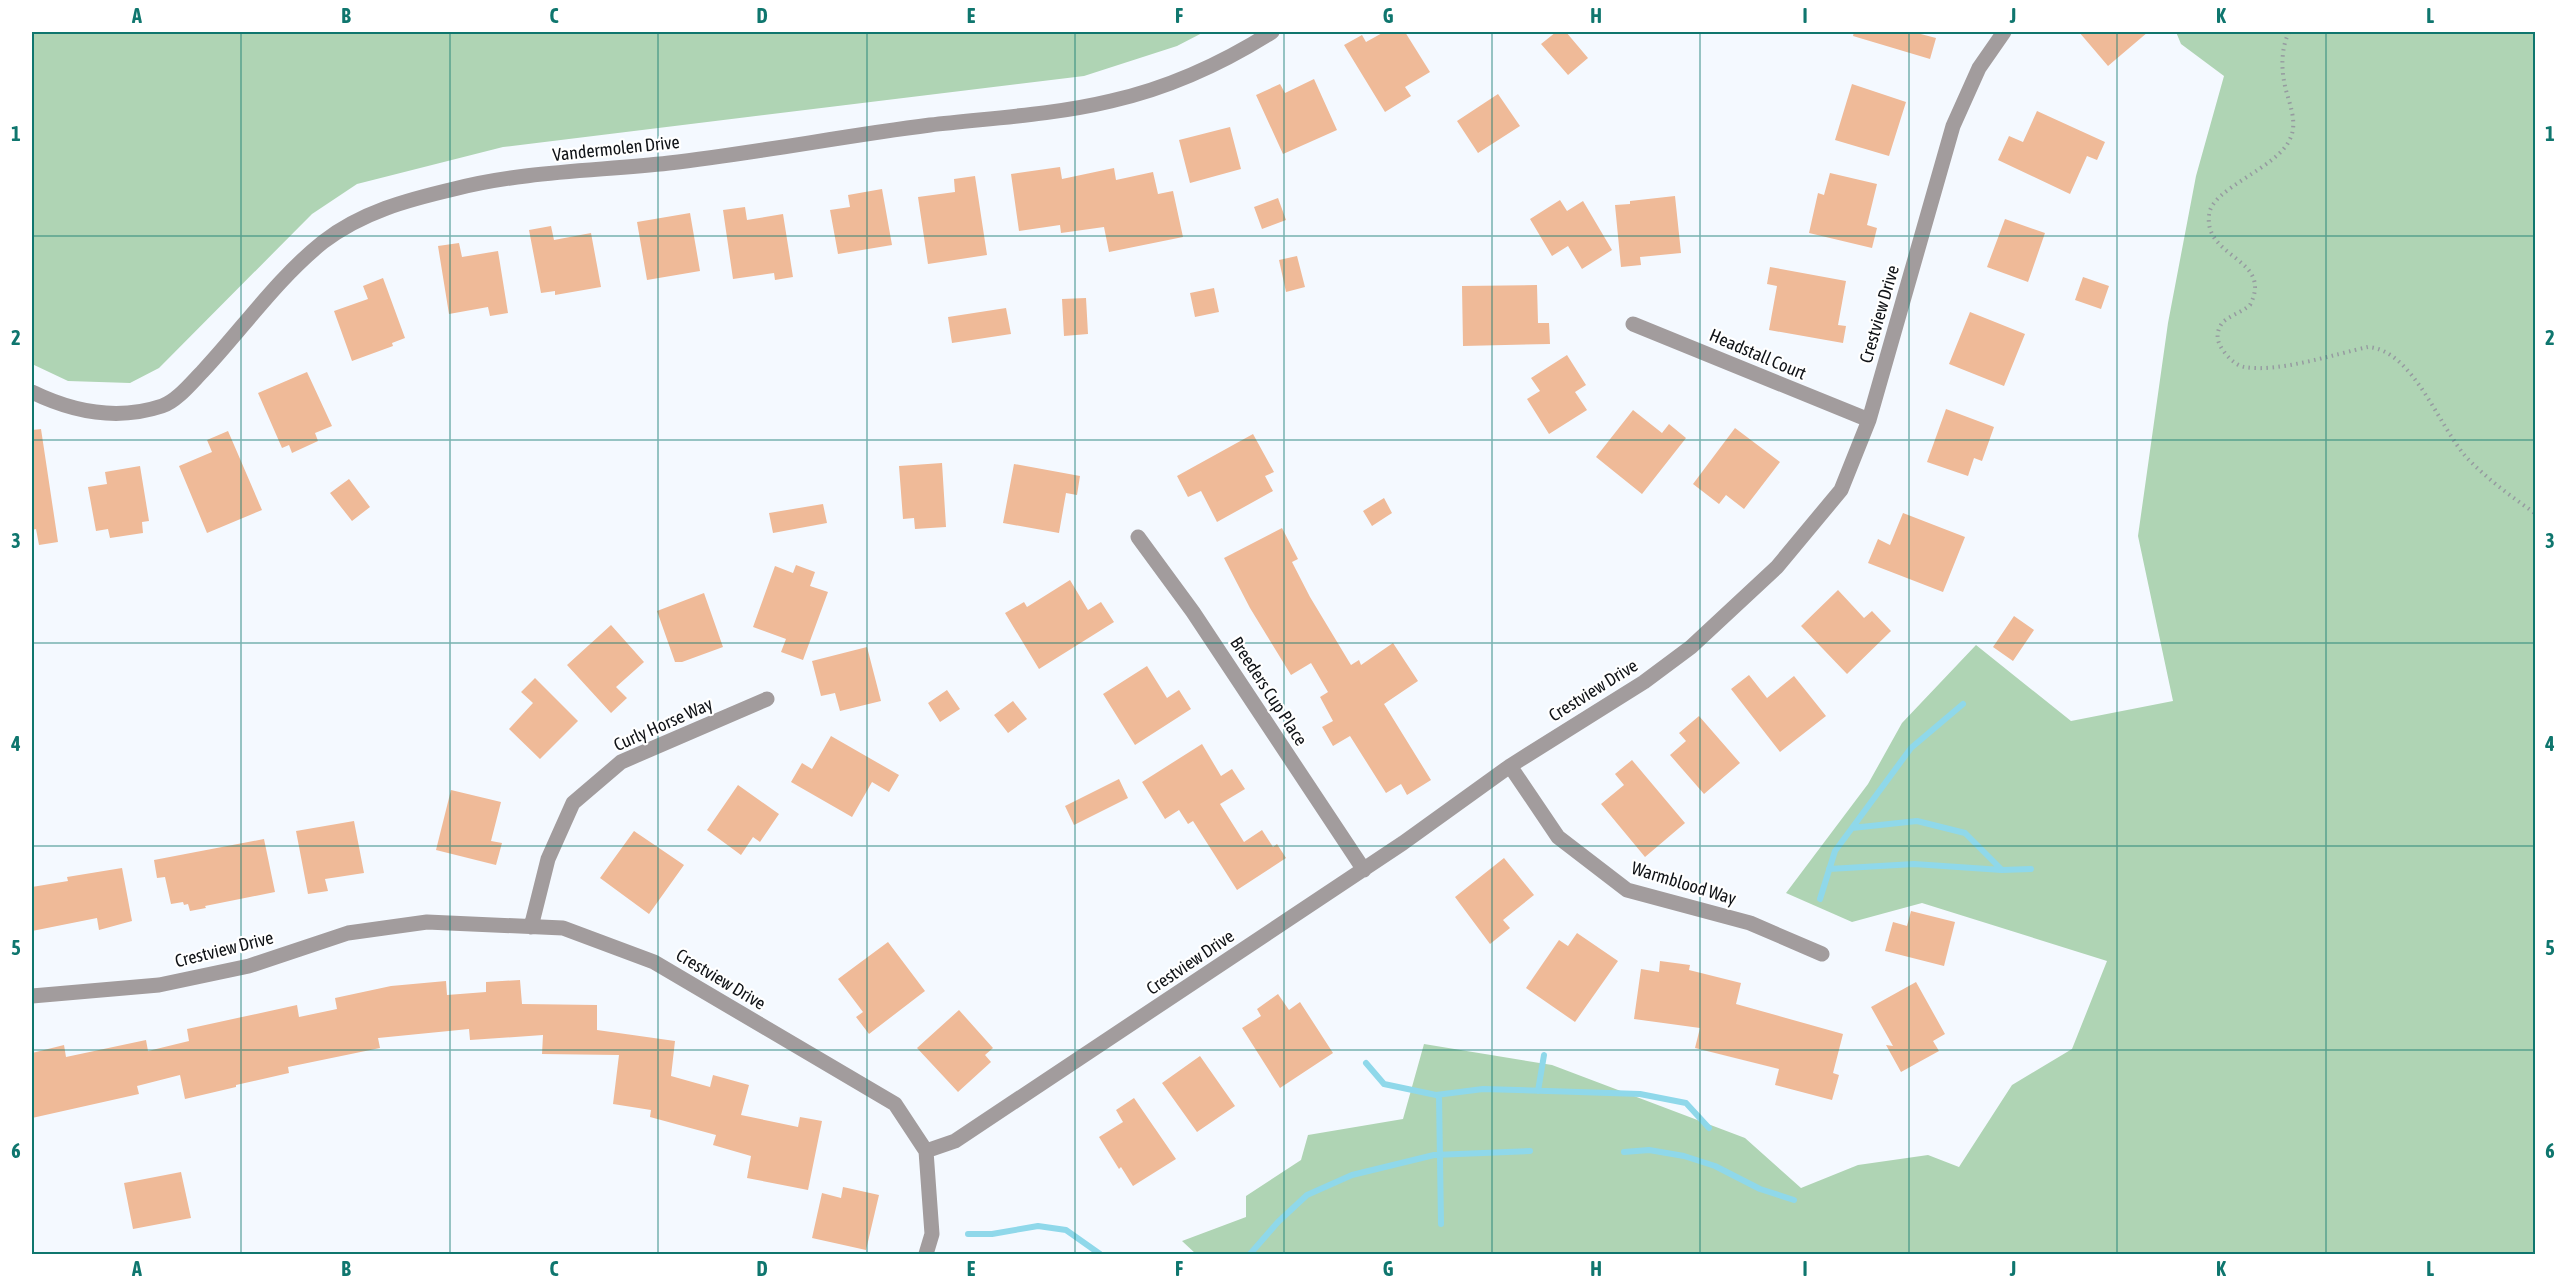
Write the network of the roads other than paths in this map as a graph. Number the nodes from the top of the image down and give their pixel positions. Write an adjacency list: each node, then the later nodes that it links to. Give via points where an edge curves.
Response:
1 (1272, 32): 4 (street, Vandermolen Drive, via 1238,53 1173,83 1111,102 670,163 537,175 458,188 400,203 360,218 323,243 286,277 192,382 165,405 105,415 74,409)
2 (2004, 32): 5 (street, Crestview Drive, via 1979,68 1953,126)
3 (1633, 324): 5 (street, Headstall Court)
4 (32, 392)
5 (1869, 420): 8 (street, Crestview Drive, via 1840,490 1777,567 1663,668)
6 (1138, 537): 9 (street, Breeders Cup Place, via 1194,612)
7 (767, 699): 10 (street, Curly Horse Way, via 621,762 573,803 548,859)
8 (1510, 766): 9 (street, Crestview Drive); 11 (street, Warmblood Way, via 1558,837 1627,890 1750,923)
9 (1364, 870): 13 (street, Crestview Drive, via 955,1141)
10 (531, 927): 12 (street, Crestview Drive, via 427,922 348,933 249,966 159,985); 13 (street, Crestview Drive, via 562,928 654,962 895,1104)
11 (1822, 954)
12 (32, 996)
13 (926, 1151): 14 (street, via 932,1233)
14 (926, 1254)

